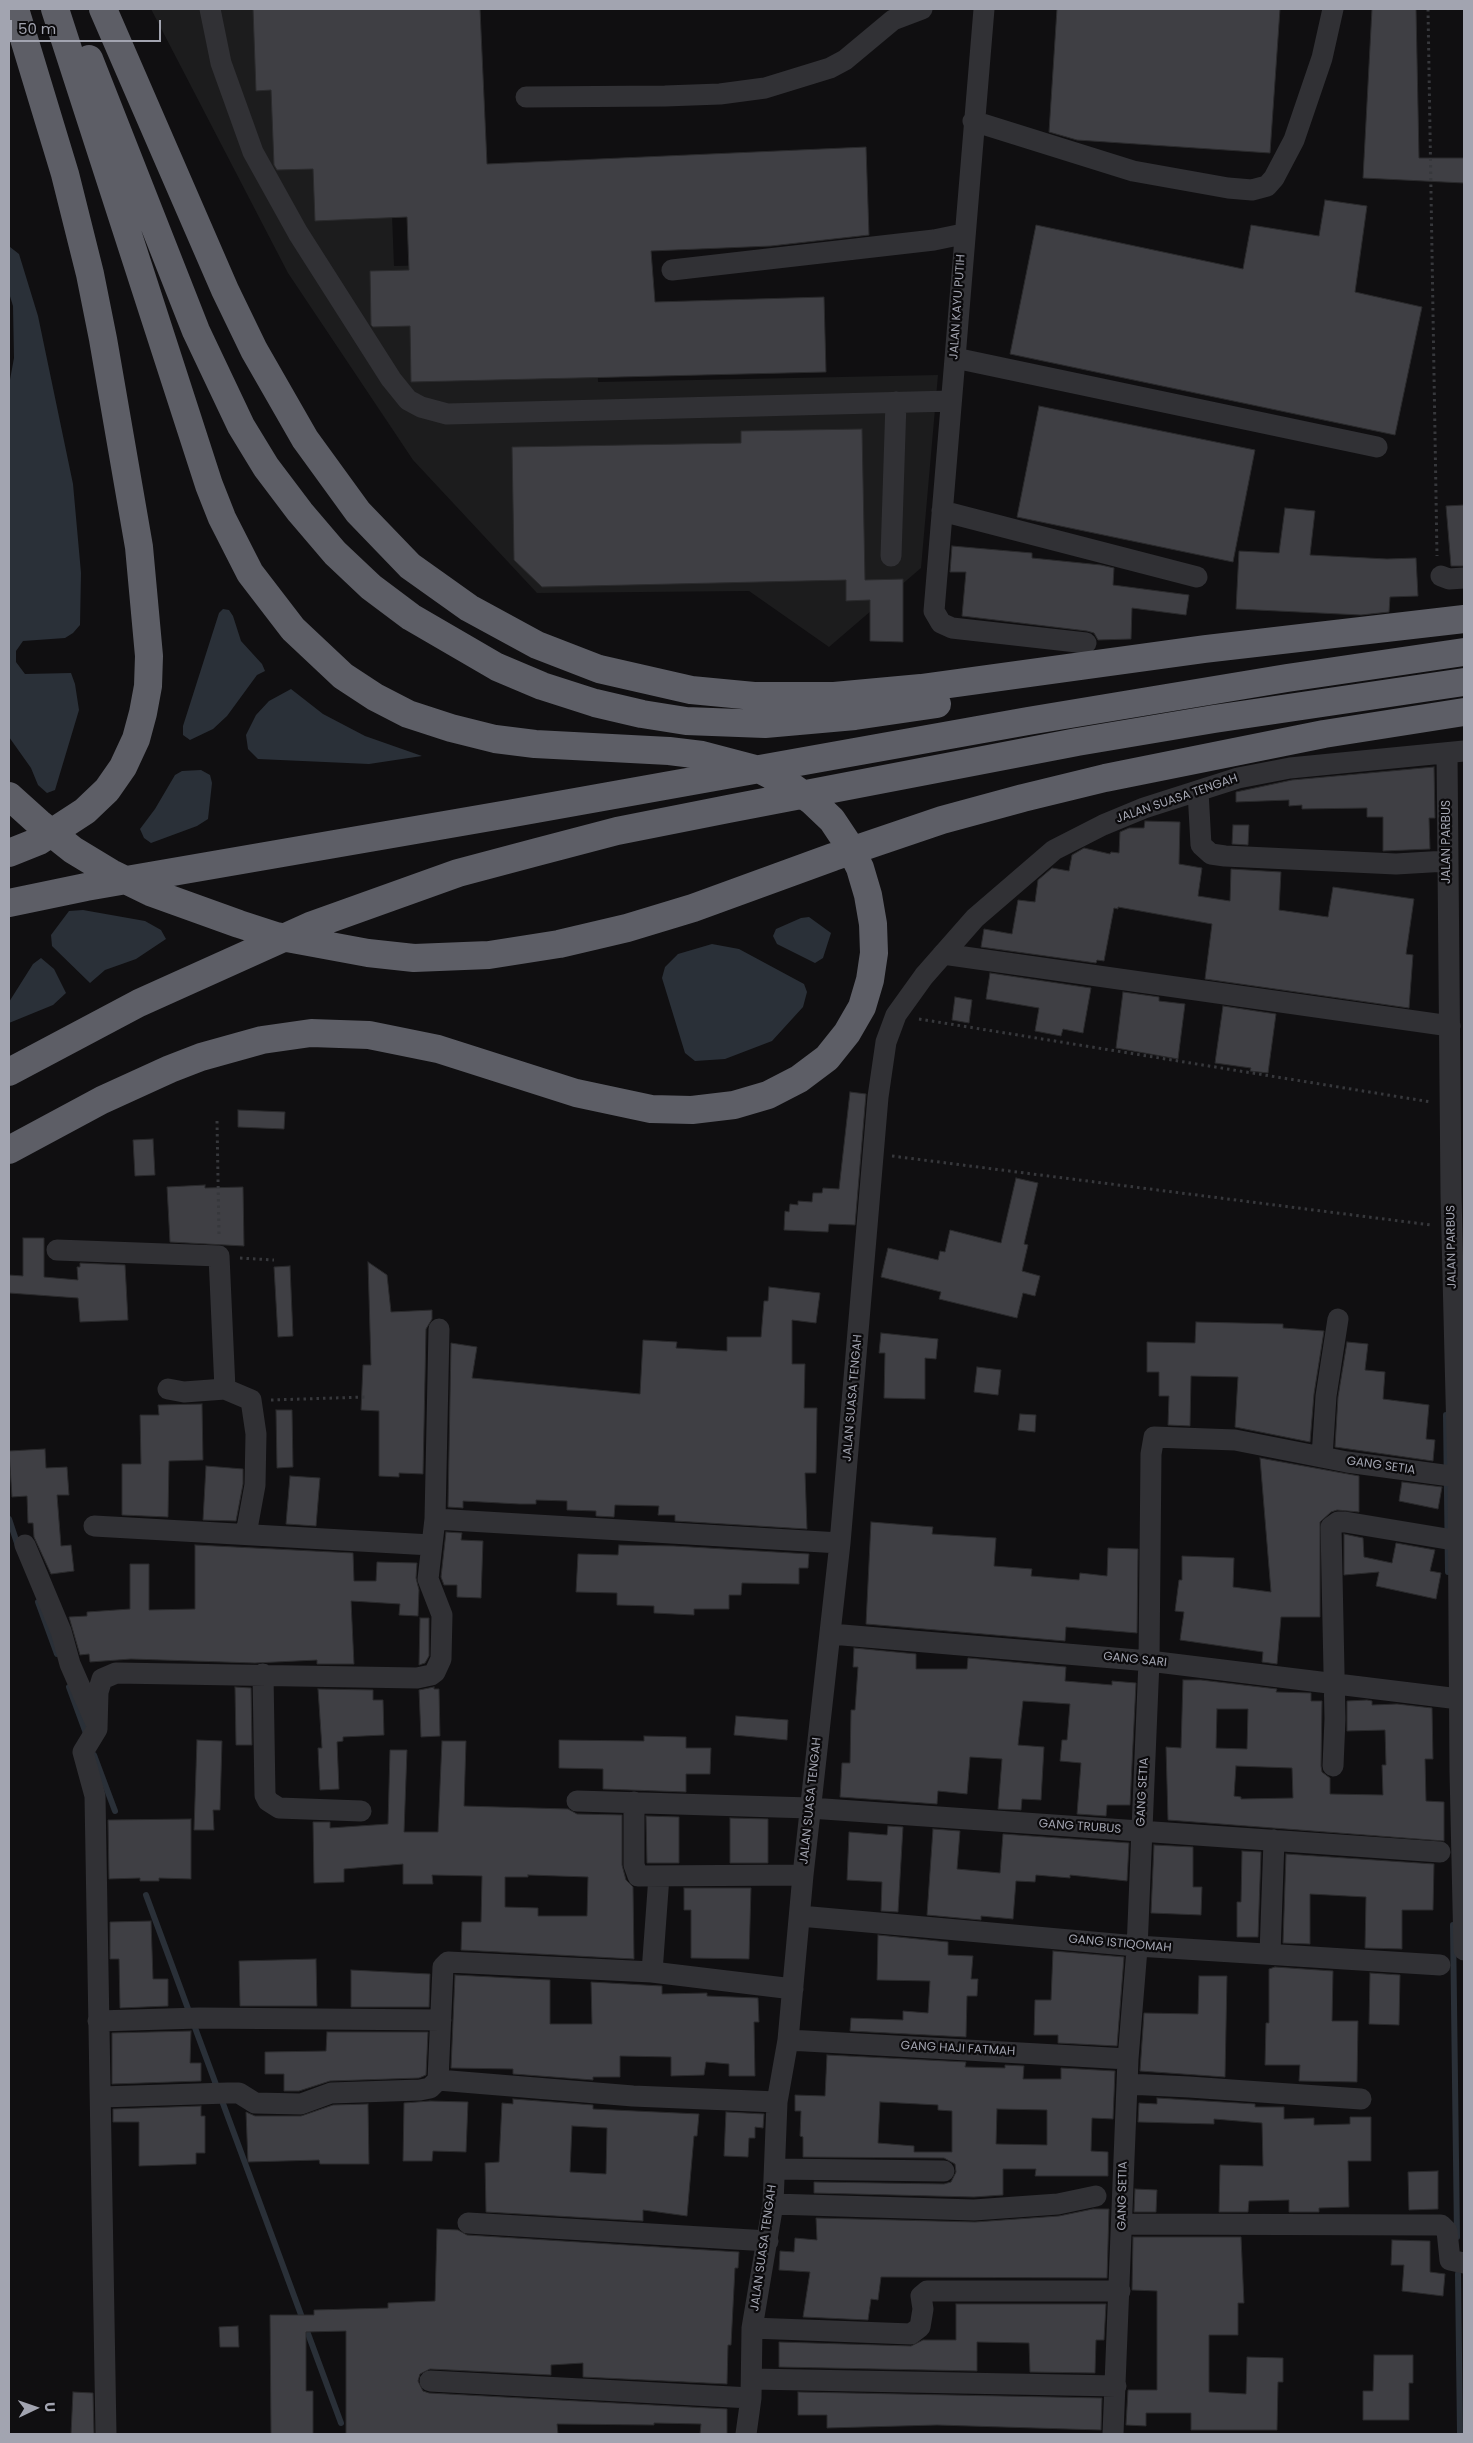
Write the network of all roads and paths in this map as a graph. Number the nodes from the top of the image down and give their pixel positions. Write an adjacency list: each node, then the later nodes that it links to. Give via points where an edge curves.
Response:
1 (15, 9): 32 (highway, via 65,174 90,274 139,547 149,656 148,686 136,739 123,767 107,790 85,811 39,841)
2 (55, 9): 42 (highway, via 209,485 236,546 264,594 292,629 343,676 375,697 408,714 451,728 495,739 563,746 669,750 730,760 788,784 812,800 832,820 848,844 868,895 874,953 862,1007 847,1034 826,1058 799,1079 768,1095 734,1105 692,1110 651,1109 576,1093 438,1048 369,1035 311,1032 262,1040 201,1057 137,1082)
3 (69, 9): 24 (highway, via 196,331 218,381 266,467 300,512 371,588 411,617 497,667 577,698 642,714 686,721 765,724 917,708)
4 (103, 9): 24 (highway, via 225,290 254,350 305,439 358,512 410,566 469,608 529,641 599,669 659,684 723,694 788,697 922,688)
5 (210, 9): 16 (street, via 221,62 253,152 298,233 391,379 408,400 447,414)
6 (922, 9): 10 (street, via 893,20 846,60 764,88 666,96)
7 (984, 9): 11 (street, JALAN KAYU PUTIH)
8 (1333, 9): 11 (street, via 1322,58 1294,140 1267,186 1252,190 1228,188 1133,172)
9 (1428, 9): 20 (path, via 1437,559)
10 (526, 96)
11 (973, 121): 12 (street, JALAN KAYU PUTIH)
12 (963, 234): 13 (street); 14 (street, JALAN KAYU PUTIH)
13 (672, 270)
14 (955, 358): 15 (street, JALAN KAYU PUTIH); 17 (street)
15 (951, 401): 16 (street); 18 (street, JALAN KAYU PUTIH)
16 (896, 402): 19 (street)
17 (1377, 447)
18 (942, 511): 21 (street); 25 (street, JALAN KAYU PUTIH, via 933,606 938,619 952,628)
19 (891, 556)
20 (1441, 576): 22 (street)
21 (1197, 577)
22 (1464, 578)
23 (1464, 619): 24 (highway)
24 (1345, 633)
25 (1086, 642)
26 (1464, 652): 35 (highway, via 1038,719 528,811 291,850)
27 (1464, 682): 39 (highway, via 1214,719 962,763 626,829 528,854 449,876 310,926 139,1003)
28 (1464, 712): 31 (highway, via 1324,734 1105,778 942,820 627,928 550,946 489,955 405,957 324,947 276,936 191,908 111,873 73,850)
29 (1456, 752): 30 (street, JALAN SUASA TENGAH, via 1290,768 1238,778); 33 (street, JALAN PARBUS)
30 (1198, 792): 33 (street, via 1201,845 1211,854 1396,864); 36 (street, JALAN SUASA TENGAH, via 1144,808 1054,850 975,918)
31 (9, 796)
32 (9, 853)
33 (1447, 861): 34 (street, JALAN PARBUS)
34 (1456, 884): 38 (street, JALAN PARBUS)
35 (9, 903)
36 (943, 954): 37 (street, JALAN SUASA TENGAH); 38 (street)
37 (896, 1015): 40 (path); 43 (street, JALAN SUASA TENGAH, via 881,1066)
38 (1450, 1026): 40 (street, JALAN PARBUS)
39 (9, 1072)
40 (1455, 1116): 44 (street, JALAN PARBUS)
41 (217, 1121): 47 (path)
42 (9, 1150)
43 (874, 1153): 45 (path); 62 (street, JALAN SUASA TENGAH)
44 (1458, 1195): 45 (street, JALAN PARBUS)
45 (1452, 1228): 51 (street, JALAN PARBUS)
46 (57, 1250): 47 (street)
47 (220, 1256): 48 (path); 53 (street)
48 (274, 1260)
49 (1338, 1319): 56 (street, via 1326,1396)
50 (440, 1329): 58 (street)
51 (1459, 1356): 57 (street, JALAN PARBUS)
52 (168, 1389): 53 (street, via 184,1392)
53 (225, 1389): 55 (street)
54 (366, 1397): 55 (path)
55 (251, 1400): 60 (street, via 255,1421 255,1486)
56 (1322, 1457): 57 (street, GANG SETIA); 66 (street, GANG SETIA, via 1235,1440 1154,1437 1151,1454)
57 (1451, 1476): 61 (street, JALAN PARBUS)
58 (435, 1519): 62 (street); 64 (street)
59 (94, 1526): 60 (street)
60 (246, 1534): 64 (street)
61 (1453, 1540): 68 (street, via 1346,1522 1334,1523 1330,1535); 69 (street, JALAN PARBUS)
62 (840, 1543): 65 (street, JALAN SUASA TENGAH)
63 (25, 1545): 70 (street, via 61,1631)
64 (431, 1545): 67 (street, via 428,1579 442,1614 441,1659 435,1672 417,1678)
65 (831, 1634): 66 (street, GANG SARI); 75 (street, JALAN SUASA TENGAH)
66 (1149, 1661): 68 (street, GANG SARI); 77 (street, GANG SETIA)
67 (263, 1674): 70 (street, via 109,1674 99,1685); 76 (street, via 264,1796 279,1808)
68 (1334, 1683): 69 (street, GANG SARI); 71 (street)
69 (1451, 1698): 72 (street, JALAN PARBUS)
70 (93, 1736): 90 (street, via 84,1757 95,1796)
71 (1333, 1766)
72 (1462, 1771): 84 (street, JALAN PARBUS)
73 (576, 1801): 74 (street, GANG TRUBUS)
74 (634, 1802): 75 (street, GANG TRUBUS); 81 (street, via 636,1874)
75 (810, 1808): 77 (street, GANG TRUBUS); 80 (street, JALAN SUASA TENGAH)
76 (361, 1811)
77 (1141, 1831): 78 (street, GANG TRUBUS); 83 (street, GANG SETIA)
78 (1274, 1840): 79 (street, GANG TRUBUS); 85 (street)
79 (1440, 1852)
80 (803, 1875): 81 (street); 82 (street, JALAN SUASA TENGAH)
81 (659, 1876): 87 (street)
82 (800, 1916): 83 (street, GANG ISTIQOMAH); 88 (street, JALAN SUASA TENGAH)
83 (1137, 1946): 85 (street, GANG ISTIQOMAH); 92 (street, GANG SETIA)
84 (1464, 1950)
85 (1270, 1954): 86 (street, GANG ISTIQOMAH)
86 (1440, 1965)
87 (652, 1972): 88 (street); 89 (street, via 448,1962 443,1967)
88 (793, 1989): 91 (street, JALAN SUASA TENGAH)
89 (441, 2020): 90 (street); 93 (street)
90 (98, 2021): 95 (street)
91 (788, 2040): 92 (street, GANG HAJI FATMAH); 97 (street, JALAN SUASA TENGAH)
92 (1128, 2059): 94 (street, GANG SETIA)
93 (438, 2080): 95 (street, via 425,2090 331,2093 301,2104 255,2103 239,2094); 97 (street, via 633,2096)
94 (1128, 2084): 96 (street); 103 (street, GANG SETIA)
95 (101, 2097): 111 (street)
96 (1361, 2099)
97 (777, 2102): 98 (street, JALAN SUASA TENGAH)
98 (775, 2169): 99 (street); 101 (street, JALAN SUASA TENGAH)
99 (944, 2171)
100 (1096, 2196): 101 (street, via 1058,2204 974,2210)
101 (772, 2204): 104 (street, JALAN SUASA TENGAH)
102 (468, 2223): 104 (street)
103 (1123, 2224): 105 (street, via 1441,2225 1447,2231 1450,2260); 106 (street, GANG SETIA)
104 (768, 2241): 107 (street, JALAN SUASA TENGAH)
105 (1464, 2263)
106 (1120, 2291): 107 (street, via 927,2291 921,2296 920,2327 911,2334); 109 (street, GANG SETIA)
107 (752, 2328): 110 (street, JALAN SUASA TENGAH)
108 (430, 2381): 110 (street)
109 (1116, 2386): 110 (street); 113 (street, GANG SETIA)
110 (752, 2388): 112 (street, JALAN SUASA TENGAH)
111 (106, 2434)
112 (746, 2434)
113 (1113, 2434)

